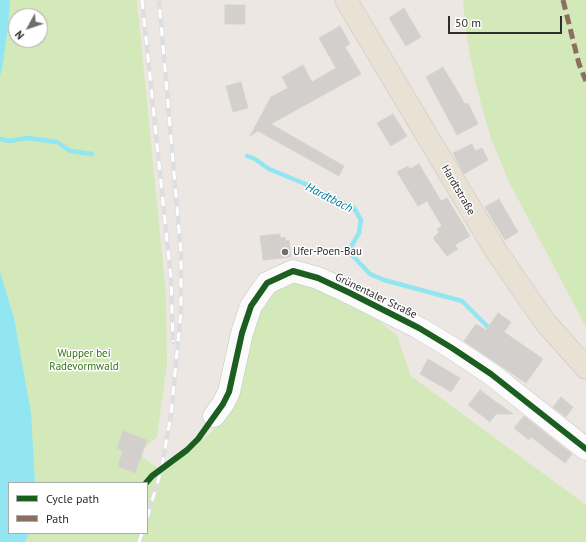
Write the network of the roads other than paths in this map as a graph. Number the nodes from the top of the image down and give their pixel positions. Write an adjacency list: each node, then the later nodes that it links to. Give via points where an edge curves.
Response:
1 (346, 0): 2 (main road, Hardtstraße, via 496,252 545,322)
2 (586, 368)
3 (214, 416): 4 (street, Grünentaler Straße, via 229,392 242,333 251,306 267,283 293,271 318,278 357,296 452,348 491,374)
4 (586, 449)

